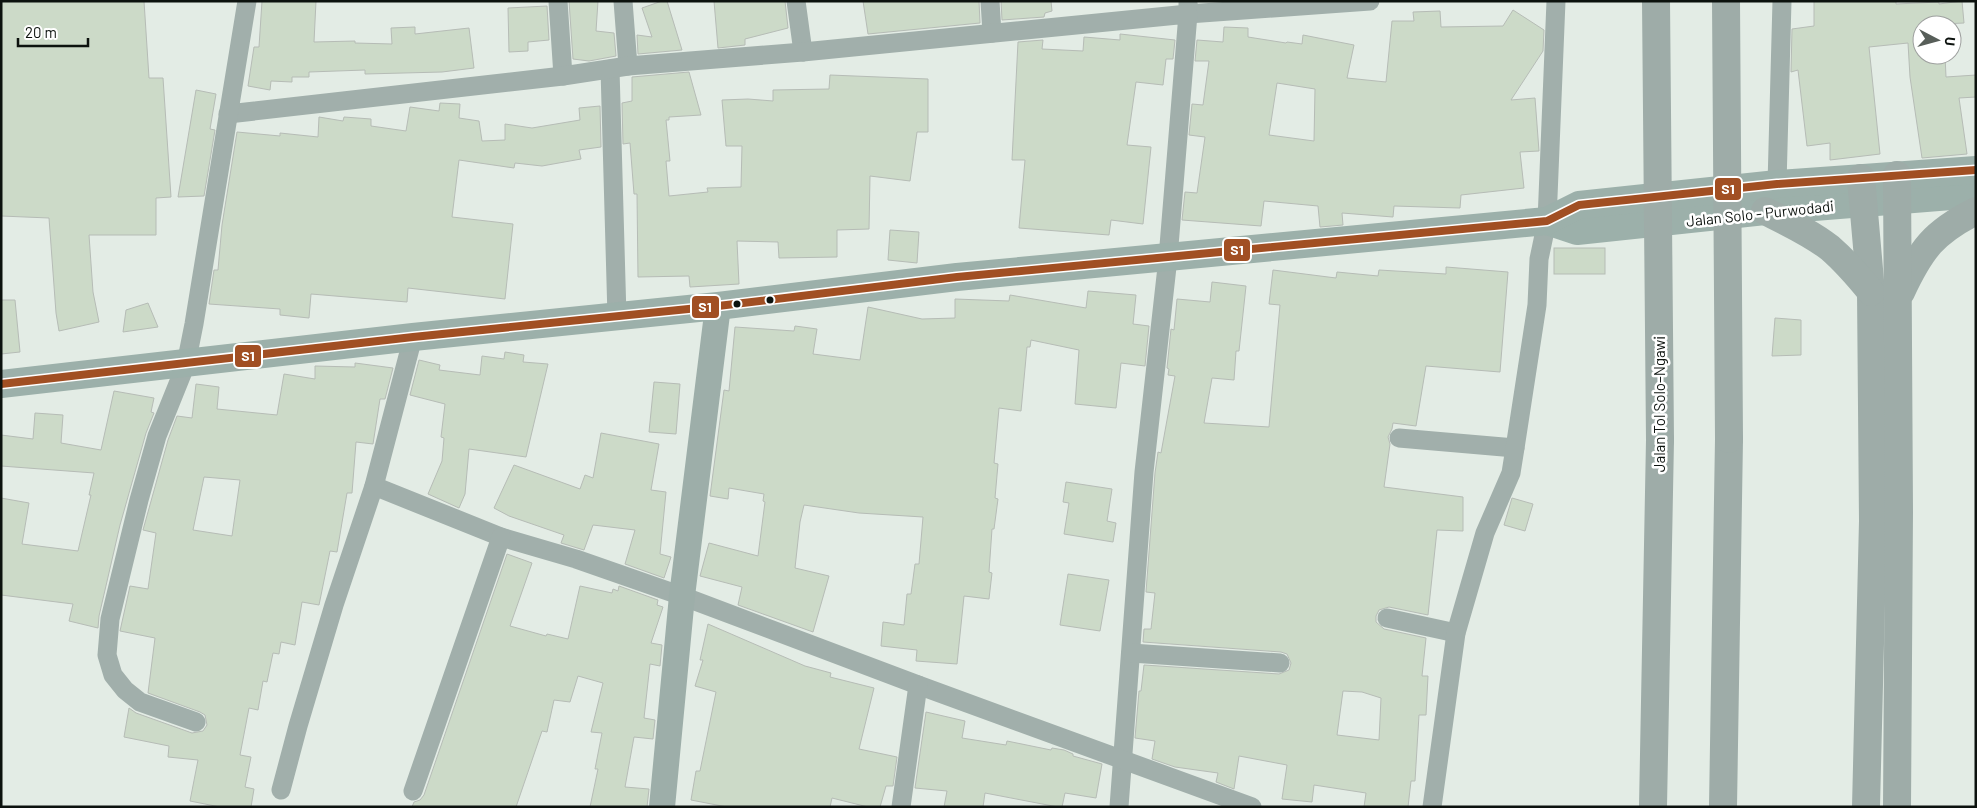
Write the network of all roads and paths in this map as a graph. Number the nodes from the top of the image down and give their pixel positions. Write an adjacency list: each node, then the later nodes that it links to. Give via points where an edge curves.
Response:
1 (247, 1): 16 (street)
2 (558, 1): 15 (street)
3 (623, 1): 14 (street)
4 (796, 1): 13 (street)
5 (990, 1): 12 (street)
6 (1370, 1): 11 (street)
7 (1556, 1): 24 (street)
8 (1656, 1): 52 (highway, Jalan Tol Solo–Ngawi, bridge, via 1660,440)
9 (1726, 1): 53 (highway, bridge, via 1729,439)
10 (1782, 1): 18 (street)
11 (1188, 8): 12 (street); 25 (street)
12 (992, 33): 13 (street)
13 (803, 52): 14 (street)
14 (619, 68): 15 (street); 29 (street)
15 (563, 76): 16 (street)
16 (228, 114): 31 (street)
17 (1976, 170): 19 (main road, Jalan Solo - Purwodadi)
18 (1777, 184): 20 (main road, Jalan Solo - Purwodadi); 24 (main road, Jalan Solo - Purwodadi, via 1579,205)
19 (1898, 187): 20 (main road, Jalan Solo - Purwodadi); 21 (main road, Jalan Solo - Purwodadi); 27 (highway)
20 (1862, 190): 23 (main road, Jalan Solo - Purwodadi); 26 (highway)
21 (1976, 194)
22 (1976, 210): 27 (highway, via 1934,238 1915,262)
23 (1765, 211): 24 (main road, Jalan Solo - Purwodadi, via 1577,231); 26 (highway, via 1829,247)
24 (1547, 221): 25 (main road, Jalan Solo - Purwodadi); 34 (street, via 1539,259 1537,305)
25 (1168, 258): 28 (main road, Jalan Solo - Purwodadi, via 957,277); 40 (street, via 1144,472)
26 (1871, 292): 54 (highway, via 1873,520)
27 (1899, 296): 55 (highway)
28 (718, 306): 29 (main road, Jalan Solo - Purwodadi); 37 (main road)
29 (617, 317): 30 (main road, Jalan Solo - Purwodadi)
30 (414, 337): 31 (main road, Jalan Solo - Purwodadi); 35 (street)
31 (186, 364): 32 (main road, Jalan Solo - Purwodadi); 43 (street, via 157,436 147,472 110,619 107,655 113,675 140,702)
32 (1, 384)
33 (1398, 438): 34 (street)
34 (1515, 448): 39 (street, via 1511,473 1486,533)
35 (374, 486): 36 (street); 45 (street, via 334,605)
36 (501, 537): 37 (street); 46 (street)
37 (682, 596): 42 (street); 48 (main road)
38 (1387, 618): 39 (street)
39 (1456, 633): 47 (street)
40 (1131, 653): 41 (street); 44 (street)
41 (1280, 663)
42 (918, 685): 44 (street); 49 (street)
43 (196, 722)
44 (1124, 759): 50 (street); 51 (street)
45 (281, 790)
46 (413, 792)
47 (1432, 806)
48 (662, 807)
49 (901, 807)
50 (1119, 807)
51 (1252, 807)
52 (1653, 807)
53 (1724, 807)
54 (1866, 807)
55 (1897, 807)

